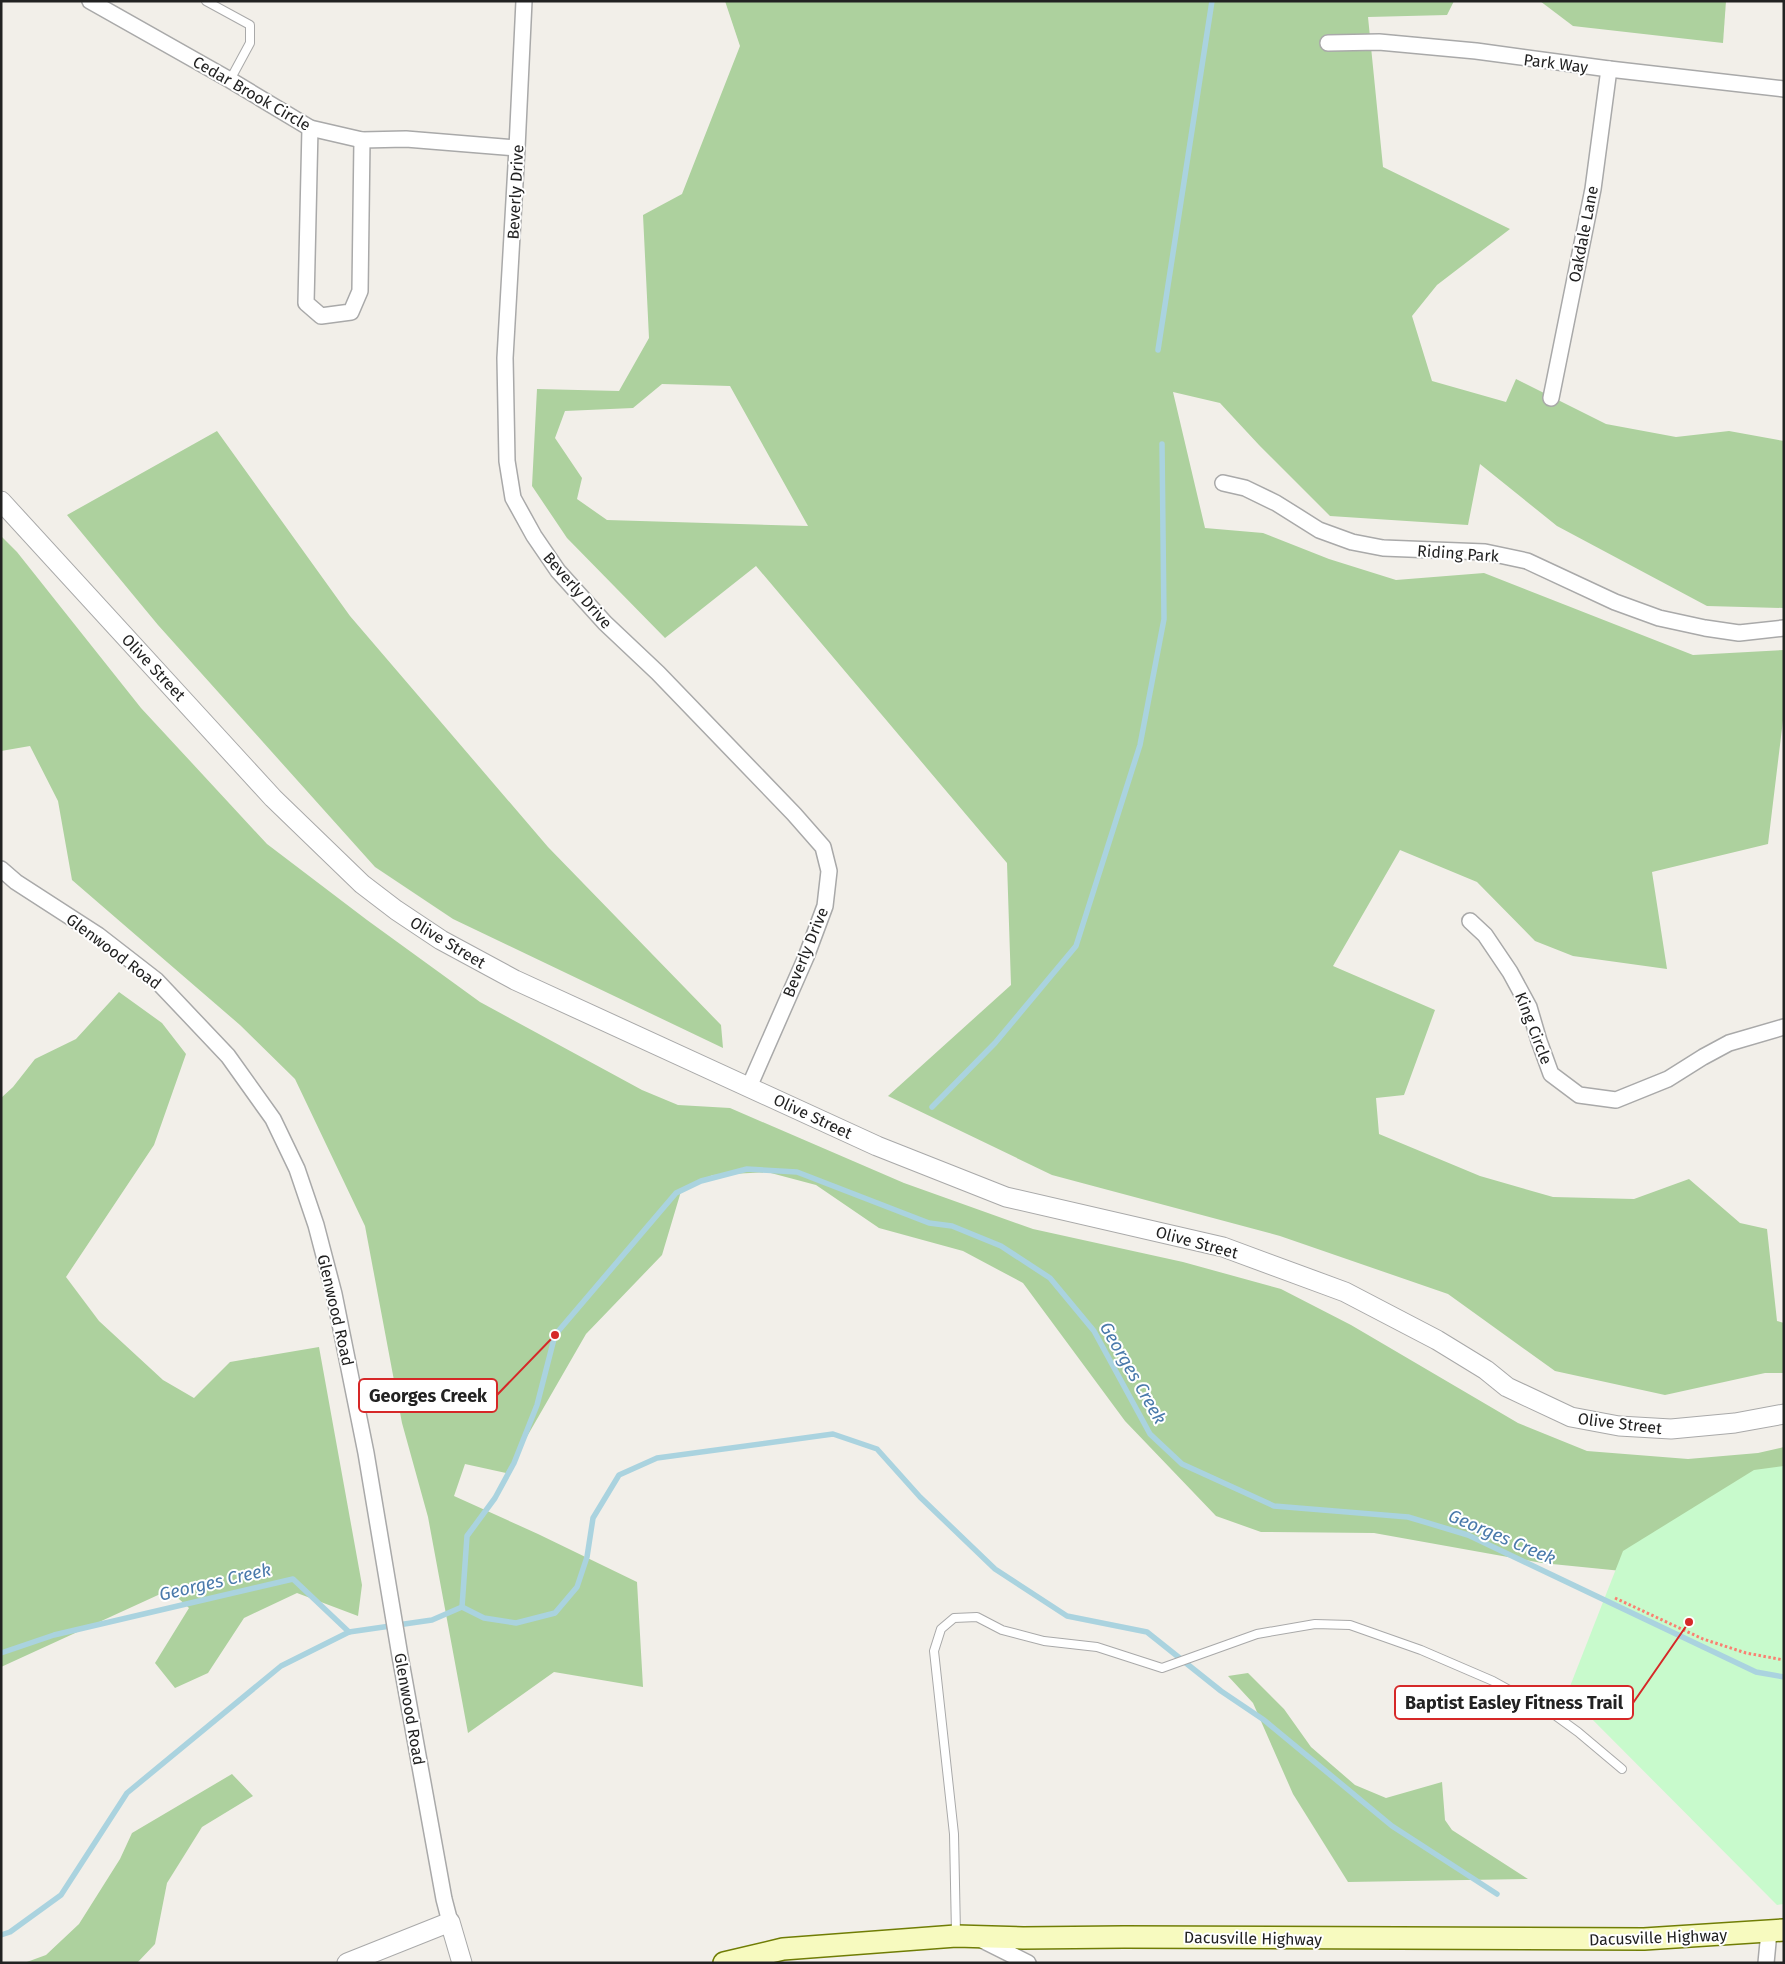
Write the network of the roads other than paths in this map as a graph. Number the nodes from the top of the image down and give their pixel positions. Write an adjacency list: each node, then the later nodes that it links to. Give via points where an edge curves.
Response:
1 (90, 1): 6 (street, Cedar Brook Circle)
2 (206, 1): 6 (lane, via 250,25 250,43)
3 (524, 1): 10 (street, Beverly Drive)
4 (1328, 43): 5 (street, Park Way, via 1379,42 1476,51)
5 (1609, 70): 7 (street, Park Way); 11 (street, Oakdale Lane, via 1593,189)
6 (230, 80): 8 (street, Cedar Brook Circle)
7 (1784, 89)
8 (310, 128): 9 (street, Cedar Brook Circle); 9 (street, via 306,303 321,316 351,312 360,292)
9 (362, 140): 10 (street, Cedar Brook Circle, via 406,139)
10 (518, 148): 18 (street, Beverly Drive, via 505,358 507,461 513,498 558,571 605,623 794,814 823,847 829,871 825,906)
11 (1551, 398)
12 (1222, 483): 14 (street, Riding Park, via 1245,488 1276,502 1319,530 1352,542 1383,548 1485,552 1527,561 1615,602 1659,618 1739,633)
13 (1, 501): 18 (street, Olive Street, via 274,798 362,884 441,940 514,980)
14 (1784, 628)
15 (1, 869): 21 (street, Glenwood Road, via 98,935 156,980 228,1056 273,1119 300,1179 334,1294 366,1453)
16 (1470, 921): 17 (street, King Circle, via 1485,935 1529,1007 1551,1074 1579,1095 1616,1100 1668,1079 1729,1043)
17 (1784, 1028)
18 (749, 1087): 19 (street, Olive Street, via 877,1146 1006,1197 1223,1247 1345,1292 1437,1340 1507,1387 1571,1417 1619,1426 1672,1429)
19 (1784, 1414)
20 (1622, 1769): 23 (lane, via 1578,1732 1534,1702 1493,1680 1350,1625 1315,1624 1257,1634 1162,1668 1097,1648 1044,1641 1002,1630 977,1616 954,1618 940,1629 934,1651)
21 (450, 1922): 24 (street); 25 (street, Glenwood Road)
22 (1776, 1931): 23 (main road, Dacusville Highway, via 1644,1939); 28 (street)
23 (966, 1936): 26 (main road, Dacusville Highway, via 783,1949); 27 (street)
24 (347, 1963)
25 (462, 1963)
26 (724, 1963)
27 (1028, 1963)
28 (1766, 1963)

